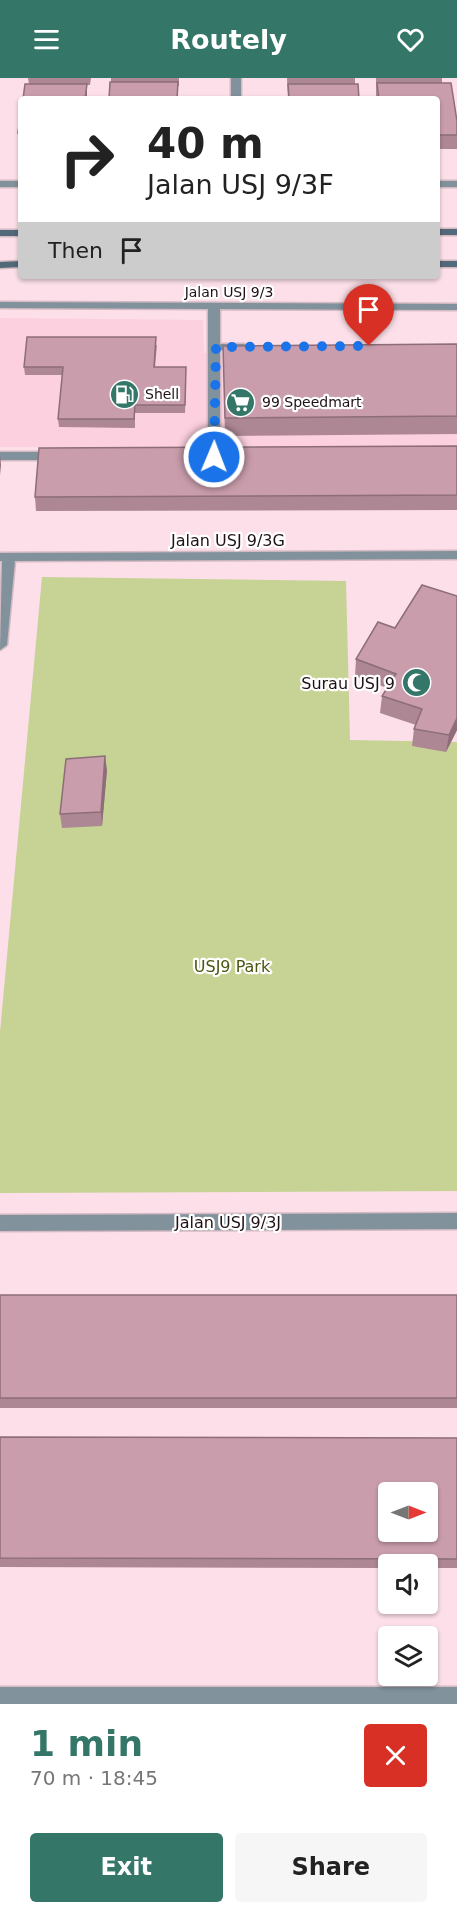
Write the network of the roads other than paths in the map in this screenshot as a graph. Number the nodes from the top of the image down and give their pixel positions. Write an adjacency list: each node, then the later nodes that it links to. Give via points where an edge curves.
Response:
1 (236, 78): 2 (street)
2 (236, 96)
3 (0, 184): 4 (street)
4 (18, 184)
5 (440, 184): 6 (street)
6 (457, 184)
7 (440, 232): 8 (street)
8 (457, 232)
9 (0, 233): 10 (street)
10 (18, 233)
11 (18, 264): 14 (street)
12 (440, 264): 13 (street)
13 (457, 264)
14 (0, 265)
15 (0, 305): 16 (street, Jalan USJ 9/3)
16 (214, 307): 17 (street, Jalan USJ 9/3); 18 (street)
17 (457, 307)
18 (216, 347): 19 (street); 22 (street)
19 (262, 347)
20 (0, 456): 21 (street)
21 (71, 456)
22 (214, 457)
23 (457, 555): 24 (street, Jalan USJ 9/3G)
24 (4, 557): 25 (street)
25 (0, 645)
26 (457, 1221): 27 (street, Jalan USJ 9/3J)
27 (0, 1223)
28 (0, 1697): 30 (street)
29 (457, 1698): 30 (street)
30 (417, 1701)

